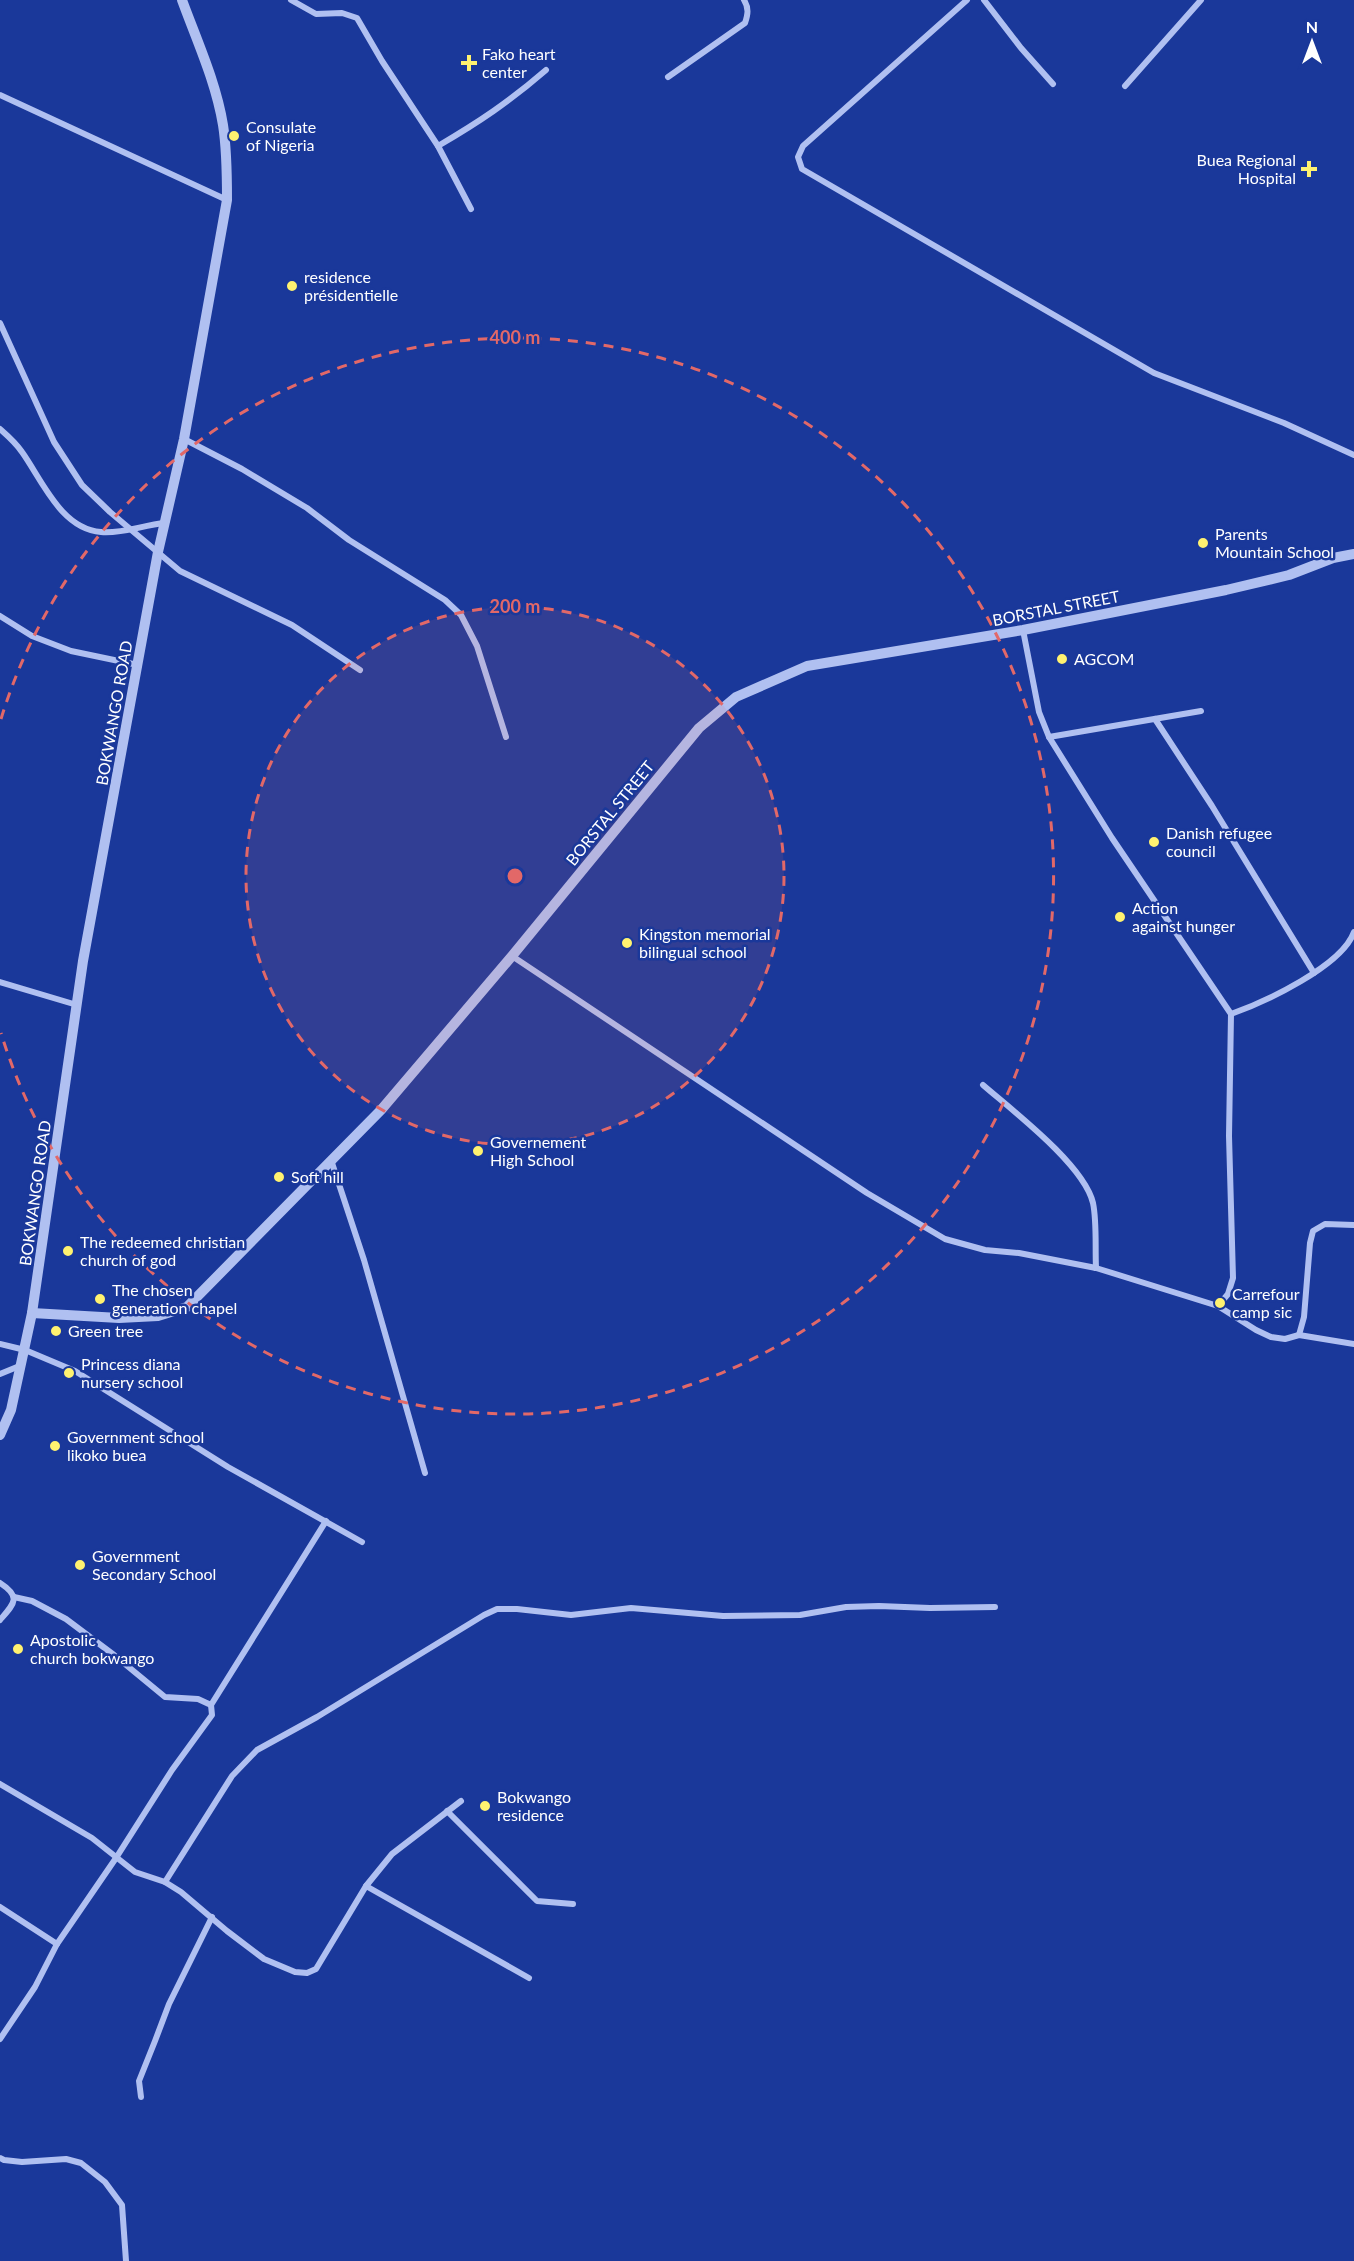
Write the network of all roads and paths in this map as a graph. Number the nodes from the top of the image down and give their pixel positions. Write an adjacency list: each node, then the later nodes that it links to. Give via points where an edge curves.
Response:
1 (182, 0): 13 (street, BOKWANGO ROAD, via 212,80 223,124)
2 (291, 0): 12 (street, via 316,14 342,12 357,18)
3 (744, 0): 8 (street, via 748,15 745,23)
4 (967, 0): 18 (street, via 803,146 798,157 801,169 1154,373 1284,423)
5 (984, 0): 9 (street)
6 (1201, 0): 10 (street)
7 (546, 70): 12 (street, via 510,101)
8 (668, 77)
9 (1053, 84)
10 (1125, 87)
11 (0, 95): 13 (street)
12 (438, 146): 14 (street)
13 (227, 200): 17 (street, BOKWANGO ROAD)
14 (471, 209)
15 (0, 323): 20 (street, via 54,442 82,485)
16 (0, 429): 20 (street, via 18,445 56,506 80,525 99,532)
17 (184, 439): 19 (street, BOKWANGO ROAD); 29 (street, via 307,508 349,540 445,600 461,615 477,646)
18 (1354, 455)
19 (165, 523): 20 (street); 21 (street, BOKWANGO ROAD)
20 (132, 530): 21 (street)
21 (158, 552): 25 (street, BOKWANGO ROAD); 26 (street, via 180,571 292,625)
22 (1354, 554): 24 (street, BORSTAL STREET, via 1226,591)
23 (0, 616): 25 (street, via 32,636 71,651)
24 (1023, 630): 30 (street, via 1039,712); 32 (street, BORSTAL STREET, via 807,666 736,697 699,728)
25 (138, 665): 35 (street, BOKWANGO ROAD)
26 (360, 670)
27 (1201, 711): 28 (street)
28 (1155, 719): 30 (street); 33 (street)
29 (506, 737)
30 (1049, 737): 36 (street, via 1112,838)
31 (1354, 932): 33 (street, via 1350,944)
32 (512, 956): 38 (street, BORSTAL STREET, via 381,1110); 40 (street, via 867,1193 945,1239 985,1250)
33 (1314, 973): 36 (street, via 1285,992)
34 (0, 982): 35 (street)
35 (77, 1005): 42 (street, BOKWANGO ROAD)
36 (1232, 1014): 41 (street, via 1229,1136 1233,1278 1228,1294)
37 (983, 1085): 40 (street, via 1031,1126 1084,1181 1093,1203)
38 (331, 1160): 42 (street, BORSTAL STREET, via 187,1307 158,1316 119,1318); 50 (street)
39 (1354, 1225): 43 (street, via 1325,1224 1313,1231)
40 (1096, 1268): 41 (street)
41 (1218, 1306): 43 (street, via 1270,1337 1286,1339)
42 (32, 1313): 46 (street, BOKWANGO ROAD)
43 (1299, 1335): 45 (street)
44 (0, 1344): 46 (street)
45 (1354, 1344)
46 (24, 1350): 47 (street, BOKWANGO ROAD); 51 (street, via 75,1371 228,1467)
47 (22, 1365): 48 (street); 49 (street, BOKWANGO ROAD)
48 (0, 1374)
49 (0, 1436)
50 (425, 1473)
51 (326, 1521): 52 (street); 57 (street)
52 (362, 1542)
53 (0, 1583): 54 (street)
54 (14, 1597): 56 (street, via 14,1604); 57 (street, via 32,1600 66,1619 158,1693)
55 (995, 1606): 62 (street, via 846,1607 800,1615 723,1616 631,1608 571,1615 497,1609 257,1750 232,1776)
56 (0, 1620)
57 (211, 1705): 61 (street, via 212,1715)
58 (0, 1784): 61 (street, via 92,1838)
59 (461, 1801): 60 (street)
60 (447, 1811): 63 (street, via 392,1854); 64 (street, via 537,1901)
61 (116, 1858): 62 (street, via 135,1872); 67 (street)
62 (165, 1882): 66 (street)
63 (366, 1887): 66 (street, via 316,1969 307,1973 264,1959); 68 (street)
64 (573, 1904)
65 (0, 1906): 67 (street)
66 (212, 1917): 70 (street, via 169,2004 139,2081)
67 (57, 1944): 69 (street, via 35,1987)
68 (529, 1978)
69 (0, 2039)
70 (141, 2097)
71 (0, 2158): 72 (street, via 22,2162 66,2159 81,2163 105,2182 122,2205)
72 (126, 2261)

